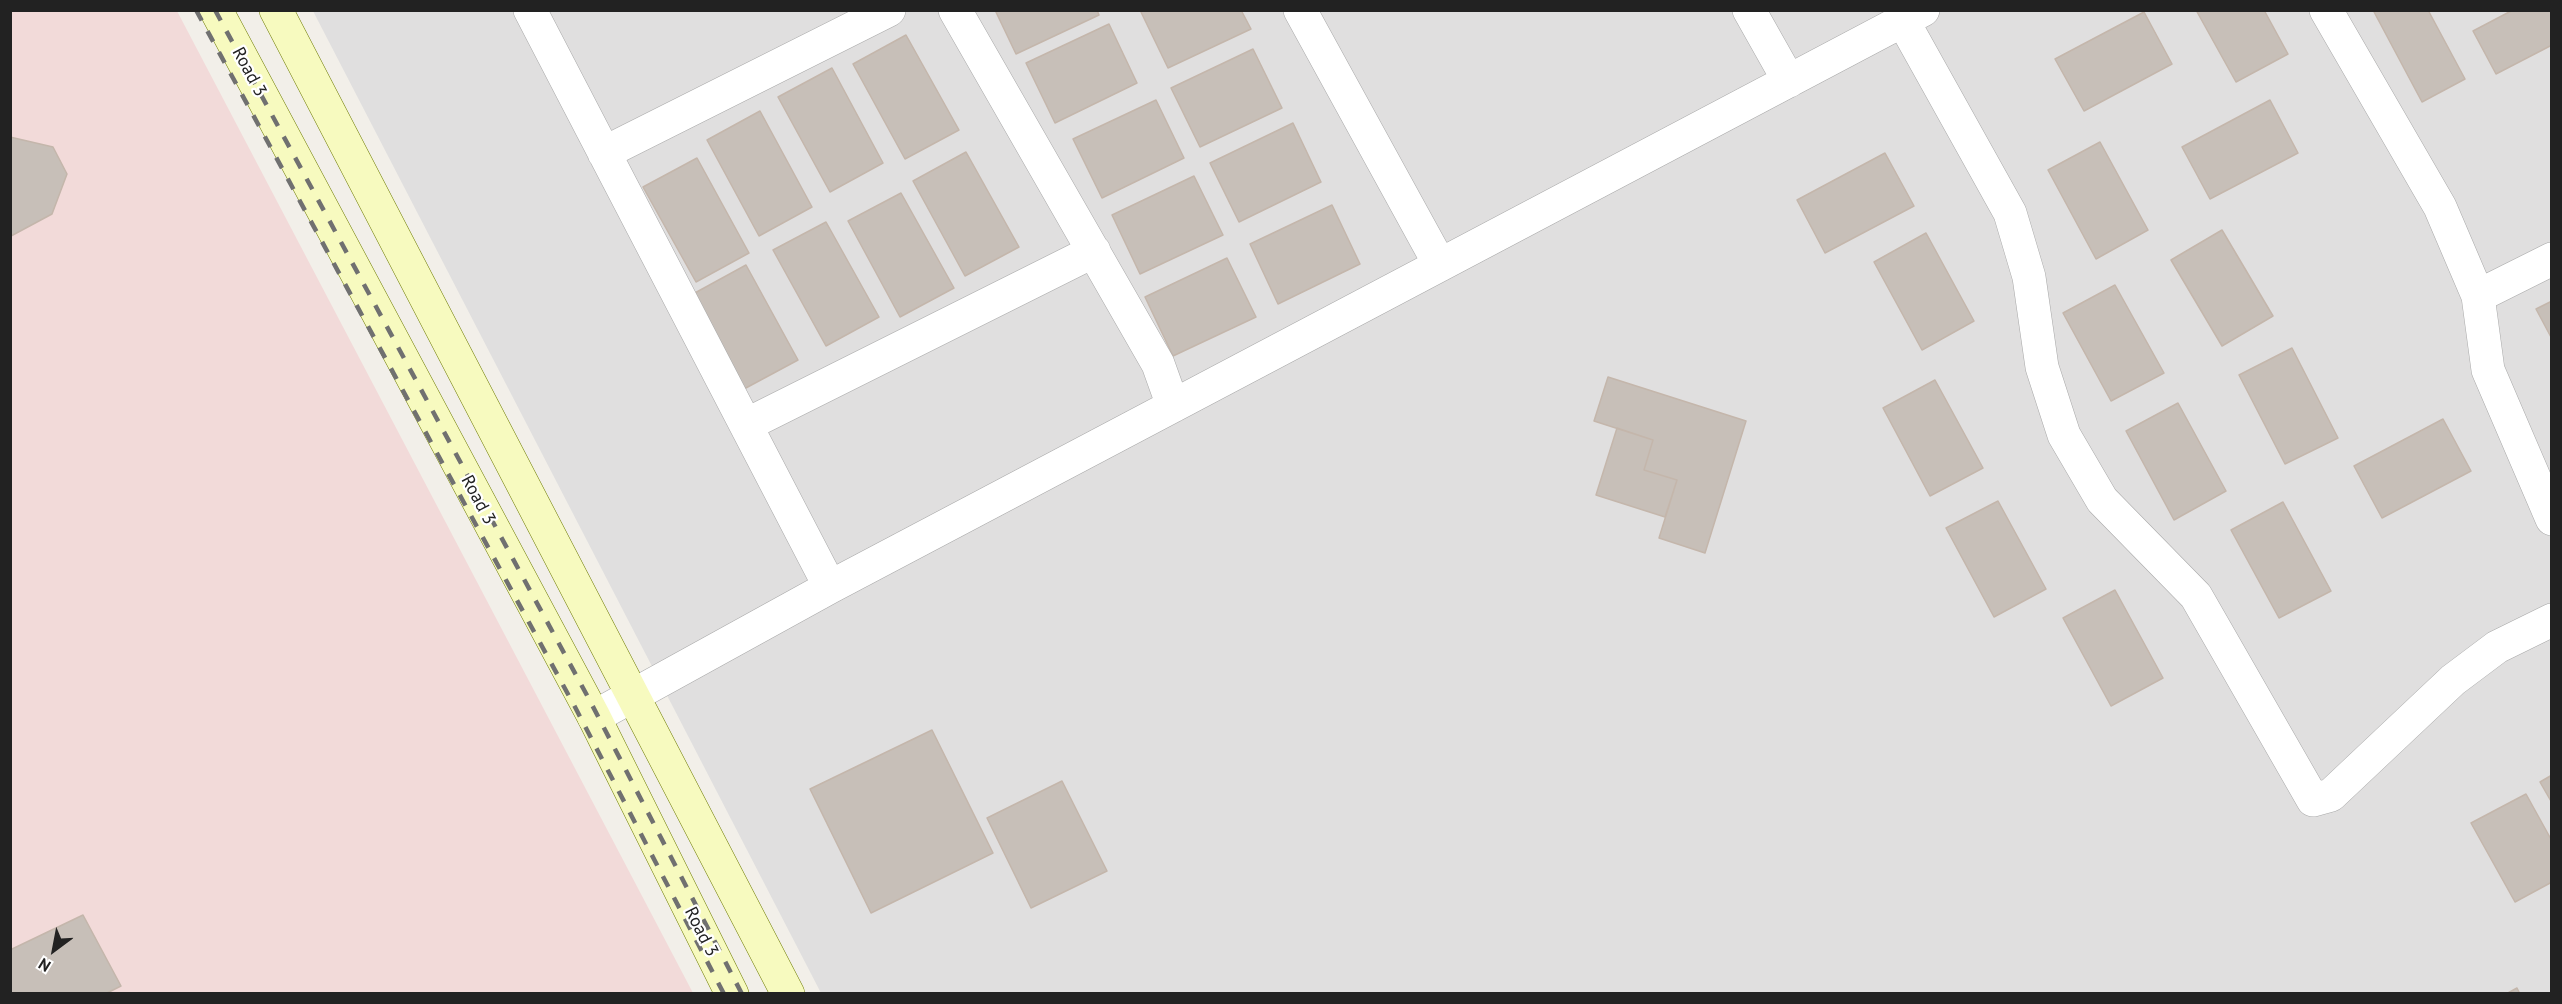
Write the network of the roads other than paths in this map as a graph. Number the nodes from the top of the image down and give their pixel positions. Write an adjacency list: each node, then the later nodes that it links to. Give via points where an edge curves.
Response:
1 (216, 10): 22 (street, Road 3)
2 (276, 10): 21 (street)
3 (530, 10): 11 (street)
4 (889, 10): 11 (street)
5 (955, 10): 12 (street)
6 (1299, 10): 14 (street)
7 (1749, 10): 10 (street)
8 (2326, 10): 15 (street, via 2440,207)
9 (1913, 16): 10 (street); 20 (street, via 2010,213 2029,277 2042,367 2064,435 2102,500 2196,596 2313,800 2331,795 2453,680 2497,647)
10 (1789, 81): 14 (street)
11 (604, 153): 17 (street)
12 (1095, 250): 16 (street, via 1158,364); 17 (street)
13 (2552, 259): 15 (street)
14 (1440, 265): 16 (street)
15 (2478, 296): 18 (street, via 2488,370)
16 (1173, 406): 19 (street)
17 (746, 425): 19 (street)
18 (2552, 519)
19 (830, 587): 21 (street)
20 (2552, 620)
21 (634, 694): 22 (street); 24 (street)
22 (594, 717): 23 (street, Road 3)
23 (732, 993)
24 (788, 993)

